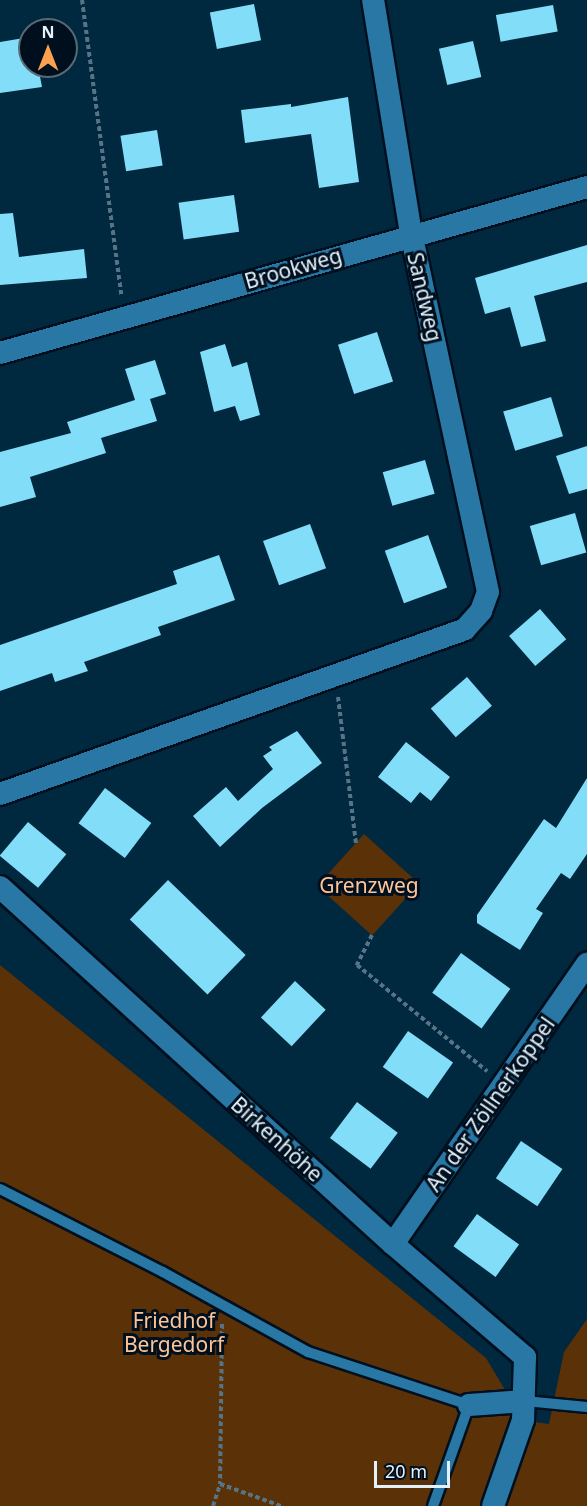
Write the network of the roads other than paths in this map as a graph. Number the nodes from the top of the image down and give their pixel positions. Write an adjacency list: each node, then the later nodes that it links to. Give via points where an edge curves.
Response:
1 (373, 0): 3 (street, Sandweg)
2 (587, 187): 3 (street, Brookweg)
3 (411, 234): 4 (street, Brookweg); 5 (street, Sandweg, via 488,592 481,611 465,629)
4 (0, 353)
5 (0, 794)
6 (0, 887): 9 (street, Birkenhöhe)
7 (587, 964): 9 (street, An der Zöllnerkoppel)
8 (0, 1189): 11 (lane, via 308,1352)
9 (393, 1244): 10 (street, Birkenhöhe, via 525,1357)
10 (525, 1401): 11 (street); 12 (lane); 14 (street, Birkenhöhe, via 523,1420)
11 (469, 1405): 13 (lane)
12 (587, 1407)
13 (433, 1506)
14 (493, 1506)

